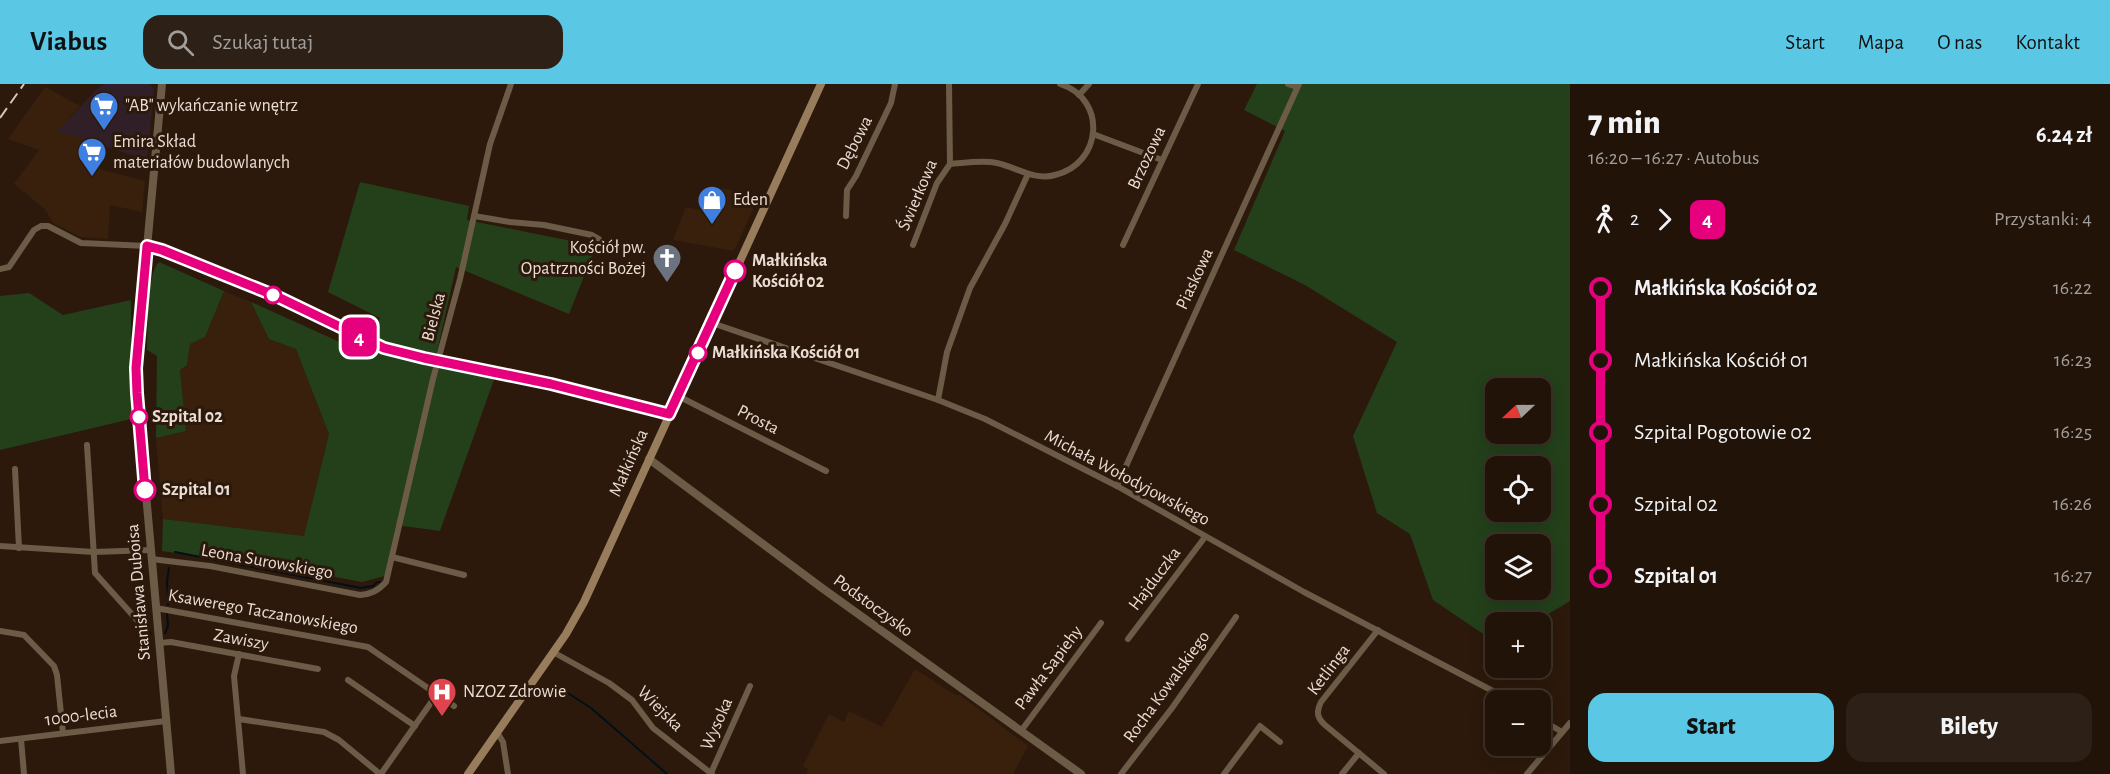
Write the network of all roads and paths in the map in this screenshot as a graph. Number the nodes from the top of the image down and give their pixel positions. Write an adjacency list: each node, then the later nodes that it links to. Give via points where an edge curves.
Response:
1 (162, 84): 20 (street, Stanisława Duboisa)
2 (511, 84): 16 (street, Bielska, via 490,144)
3 (821, 84): 23 (main road, Małkińska)
4 (895, 84): 17 (street, Dębowa, via 891,103 847,190)
5 (949, 84): 14 (street, Świerkowa)
6 (1060, 84): 11 (street)
7 (1089, 84): 11 (street)
8 (1198, 84): 13 (street, Brzozowa)
9 (1288, 84): 10 (street)
10 (1298, 86): 32 (street, Piaskowa)
11 (1079, 95): 12 (street, via 1090,113)
12 (1093, 134): 13 (street); 15 (street, via 1087,153 1071,169 1050,176)
13 (1162, 160): 19 (street, Brzozowa)
14 (950, 164): 15 (street, via 994,162); 18 (street, Świerkowa, via 937,183)
15 (1028, 174): 26 (street, via 965,300 947,352)
16 (474, 216): 21 (street, via 592,236); 24 (street, Bielska)
17 (846, 216)
18 (913, 245)
19 (1123, 245)
20 (147, 246): 22 (street, via 81,243 41,226 34,230 9,267); 24 (street, via 260,289 370,342); 36 (street, Stanisława Duboisa, via 136,376)
21 (602, 246)
22 (0, 268)
23 (712, 324): 25 (main road, Małkińska); 26 (street, Michała Wołodyjowskiego)
24 (438, 361): 27 (street); 38 (street, Bielska)
25 (678, 396): 27 (main road, Małkińska); 31 (street, Prosta)
26 (938, 400): 32 (street, Michała Wołodyjowskiego, via 985,419)
27 (669, 414): 29 (main road, Małkińska)
28 (87, 445): 37 (street)
29 (649, 459): 50 (main road, Małkińska, via 584,602); 63 (street, Podstoczysko)
30 (15, 469): 35 (street)
31 (826, 471)
32 (1116, 486): 33 (street, Michała Wołodyjowskiego)
33 (1205, 537): 46 (street, Michała Wołodyjowskiego); 48 (street, Hajduczka)
34 (0, 546): 35 (street)
35 (19, 548): 37 (street)
36 (151, 550): 37 (street); 39 (street, Stanisława Duboisa)
37 (94, 552): 45 (street, via 95,573)
38 (392, 557): 40 (street); 41 (street, Bielska, via 386,582)
39 (151, 559): 41 (street, Leona Surowskiego, via 210,566 360,595); 42 (street, Stanisława Duboisa)
40 (464, 575)
41 (376, 591)
42 (156, 608): 49 (street, Stanisława Duboisa); 56 (street, Ksawerego Taczanowskiego, via 368,647)
43 (1236, 617): 79 (street, Rocha Kowalskiego)
44 (1101, 623): 63 (street, Pawła Sapiehy)
45 (145, 629)
46 (1378, 630): 55 (street, Michała Wołodyjowskiego); 70 (street, Ketlinga, via 1318,708 1320,720)
47 (0, 631): 66 (street, via 24,635 54,666)
48 (1128, 639)
49 (159, 643): 51 (street, Zawiszy); 59 (street, Stanisława Duboisa)
50 (553, 652): 64 (main road, Małkińska); 77 (street, Wiejska, via 632,700 653,728)
51 (239, 654): 52 (street, Zawiszy); 58 (street, via 234,676)
52 (318, 669)
53 (348, 680): 61 (street)
54 (750, 686): 77 (street, Wysoka)
55 (1491, 690)
56 (437, 694): 57 (street, Ksawerego Taczanowskiego); 61 (street)
57 (454, 706)
58 (238, 719): 73 (street); 74 (street, via 324,732)
59 (166, 721): 66 (street, 1000-lecia); 72 (street, Stanisława Duboisa)
60 (1570, 723): 65 (street)
61 (415, 726): 74 (street)
62 (1551, 726): 65 (street)
63 (1021, 731): 78 (street, Podstoczysko)
64 (497, 732): 75 (main road, Małkińska); 76 (street, via 503,742)
65 (1562, 732): 83 (street)
66 (63, 733): 67 (street, 1000-lecia)
67 (21, 739): 68 (street, 1000-lecia); 71 (street)
68 (0, 741)
69 (1280, 742): 80 (street, via 1260,726)
70 (1359, 753): 81 (street); 82 (street, Ketlinga)
71 (24, 774)
72 (171, 774)
73 (243, 774)
74 (380, 774)
75 (468, 774)
76 (508, 774)
77 (712, 774)
78 (1081, 774)
79 (1121, 774)
80 (1224, 774)
81 (1342, 774)
82 (1384, 774)
83 (1527, 774)

